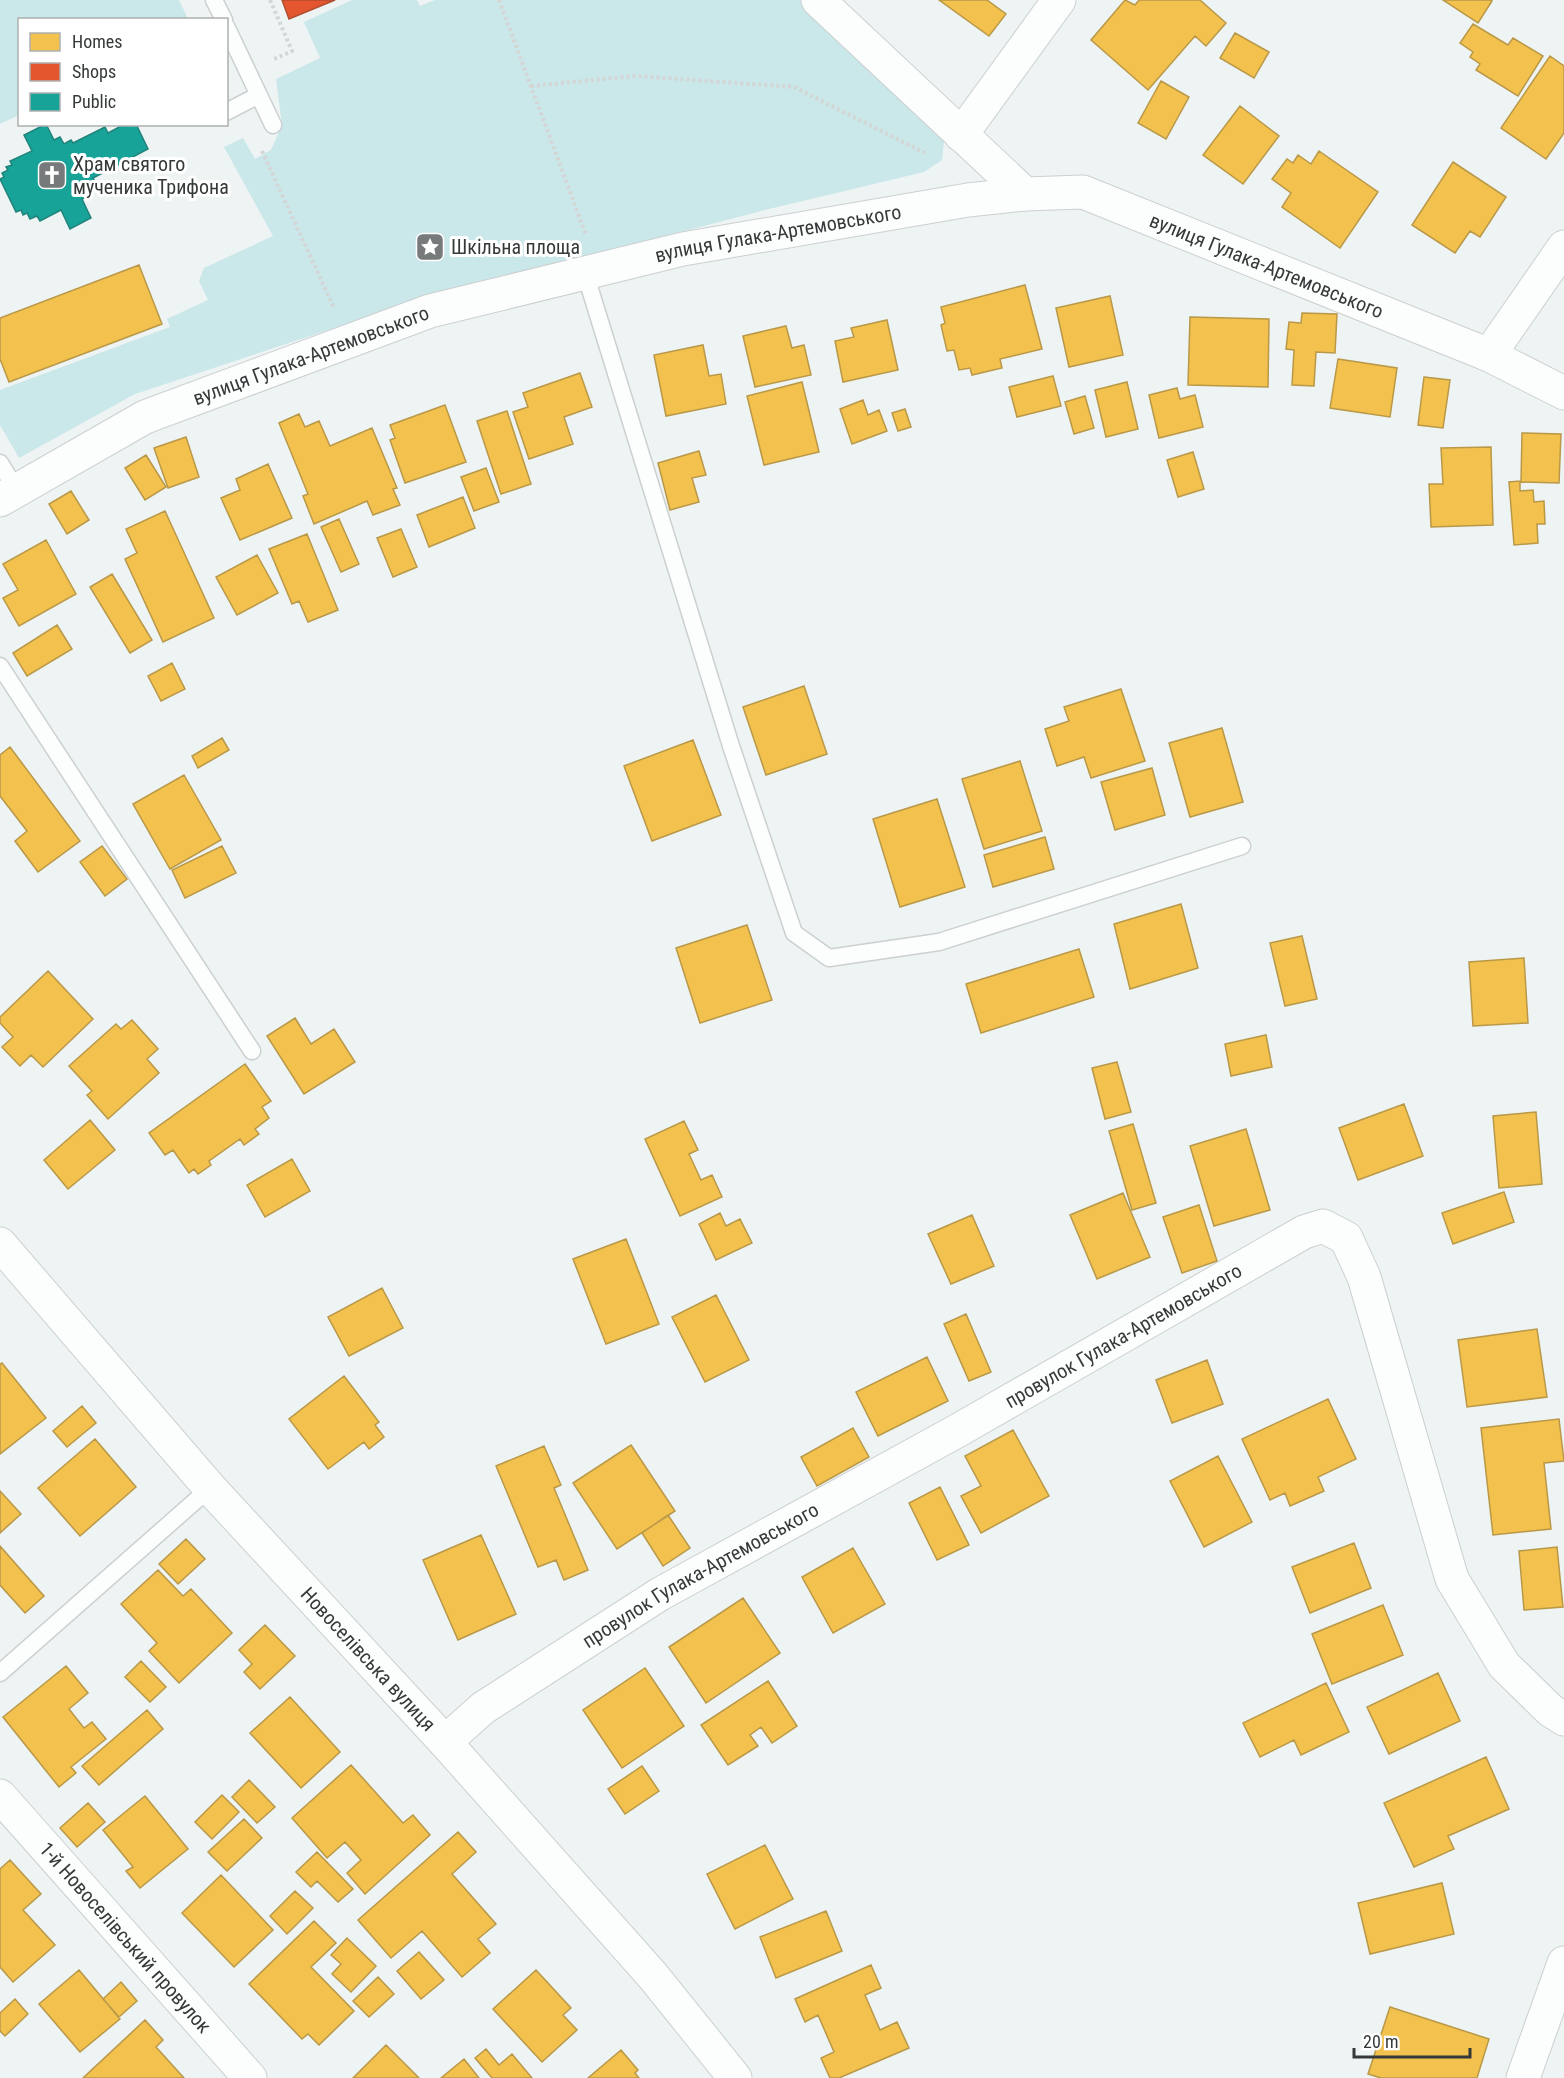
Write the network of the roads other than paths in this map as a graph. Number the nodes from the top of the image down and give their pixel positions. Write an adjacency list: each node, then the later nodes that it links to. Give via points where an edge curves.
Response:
1 (214, 0): 4 (lane)
2 (818, 0): 9 (street)
3 (1059, 0): 9 (street)
4 (223, 18)
5 (228, 30): 6 (lane)
6 (259, 95): 7 (lane); 8 (lane)
7 (228, 111)
8 (273, 125)
9 (965, 139): 10 (street)
10 (1025, 194): 12 (street, вулиця Гулака-Артемовського, via 968,200 683,249); 13 (street, вулиця Гулака-Артемовського, via 1083,192)
11 (1564, 247): 13 (street)
12 (592, 272): 16 (street, вулиця Гулака-Артемовського, via 430,311 145,417); 18 (lane, via 731,746 795,933 829,958 939,942)
13 (1489, 355): 14 (street, вулиця Гулака-Артемовського)
14 (1564, 393)
15 (0, 463): 16 (lane)
16 (8, 496)
17 (0, 666): 19 (lane)
18 (1242, 846)
19 (252, 1051)
20 (0, 1244): 21 (street, Новоселівська вулиця)
21 (210, 1488): 22 (lane); 24 (street, Новоселівська вулиця)
22 (0, 1674)
23 (1564, 1719): 24 (street, провулок Гулака-Артемовського, via 1504,1665 1452,1579 1364,1278 1346,1238 1323,1226 1304,1232 957,1431 660,1594 483,1708)
24 (445, 1742): 28 (street, Новоселівська вулиця, via 653,1976)
25 (0, 1796): 27 (street, 1-й Новоселівський провулок)
26 (1564, 1964): 29 (street)
27 (250, 2078)
28 (735, 2078)
29 (1523, 2078)

